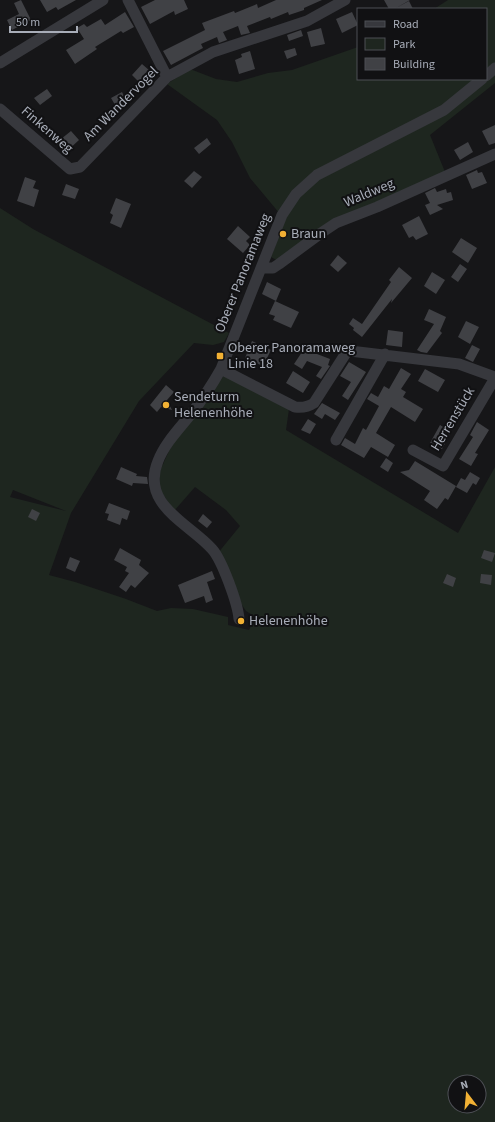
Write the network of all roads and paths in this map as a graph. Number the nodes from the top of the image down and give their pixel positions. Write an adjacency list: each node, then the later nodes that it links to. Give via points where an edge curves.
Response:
1 (103, 0): 4 (street)
2 (128, 0): 7 (street)
3 (345, 0): 7 (street, Am Wandervogel, via 307,21 212,52)
4 (0, 64)
5 (495, 68): 6 (street)
6 (487, 75)
7 (167, 77): 11 (street, Am Wandervogel)
8 (481, 80): 12 (street, Oberer Panoramaweg, via 444,110 328,168 306,183 282,216)
9 (0, 109): 11 (street, Finkenweg, via 70,169)
10 (495, 154): 12 (street, Waldweg, via 336,223 273,268)
11 (76, 169)
12 (261, 268): 14 (street, Oberer Panoramaweg)
13 (385, 354): 14 (street, Herrenstück, via 354,350 346,352 314,402 303,408 296,407); 15 (street, Herrenstück, via 459,364); 16 (street)
14 (221, 369): 18 (street, Oberer Panoramaweg, via 209,390 164,448 157,462 156,492 168,511 218,556)
15 (495, 378): 17 (street, Herrenstück, via 443,466)
16 (336, 440)
17 (413, 450)
18 (239, 619)

